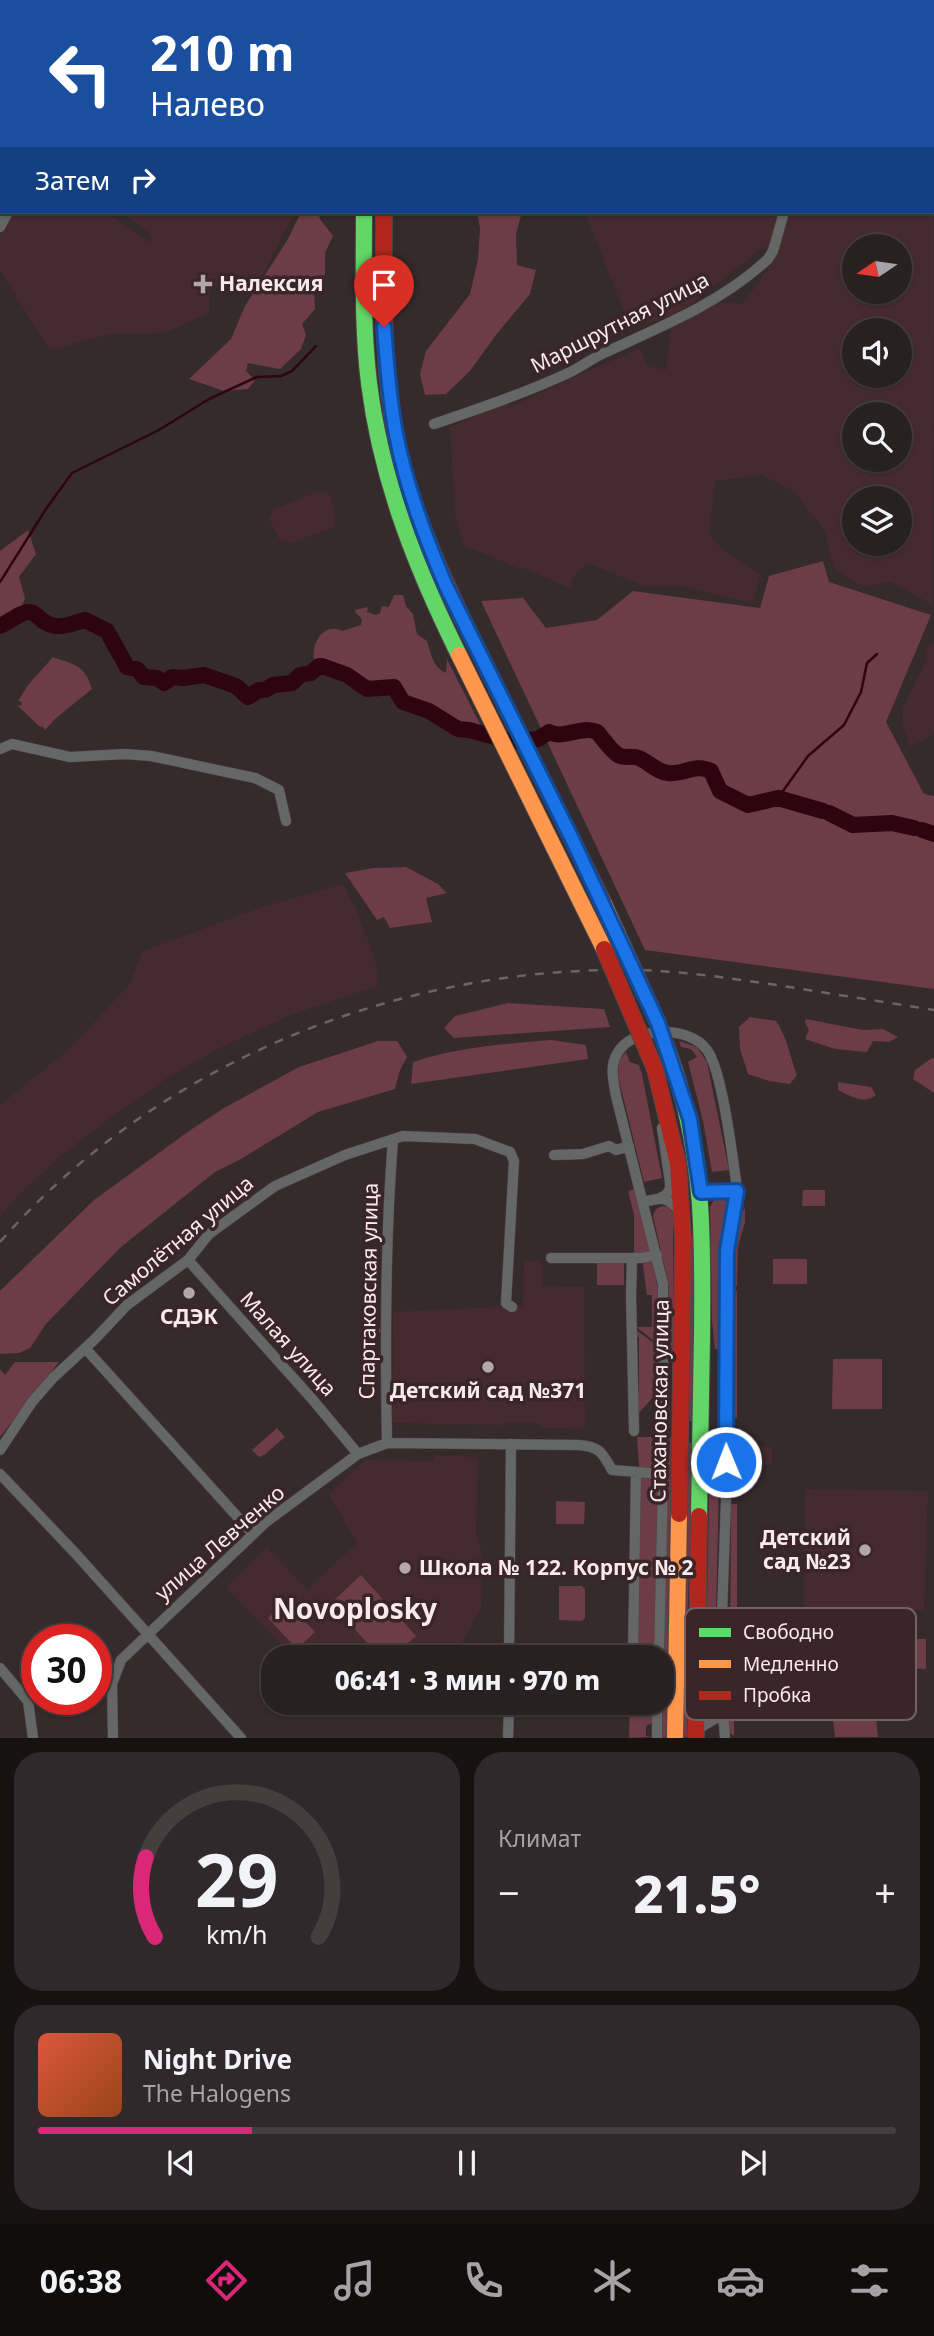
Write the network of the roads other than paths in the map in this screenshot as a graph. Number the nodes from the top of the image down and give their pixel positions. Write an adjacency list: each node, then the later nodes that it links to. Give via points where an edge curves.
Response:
1 (364, 214): 7 (main road, Стахановская улица, bridge, via 364,328 371,402 394,503 429,595 613,967)
2 (384, 214): 12 (main road, Стахановская улица, bridge, via 384,327 390,400 412,498 432,554 658,1023 690,1119)
3 (783, 214): 4 (street, Маршрутная улица, via 770,257 704,306 566,375)
4 (434, 424)
5 (0, 749): 6 (street, via 12,744 70,757 145,755 255,779 279,790)
6 (286, 821)
7 (655, 1069): 13 (street, via 670,1186); 15 (main road, Стахановская улица, via 678,1164)
8 (393, 1140): 19 (street, Самолётная улица, via 275,1186 209,1234); 20 (street, Самолётная улица, via 403,1136 475,1139 510,1152 514,1161 506,1303); 23 (street, Спартаковская улица, via 388,1202)
9 (629, 1146): 10 (street); 11 (street, via 613,1080 617,1053 630,1041 647,1035 691,1037 708,1050 715,1066); 14 (street)
10 (554, 1155)
11 (737, 1191): 12 (street); 32 (street, via 726,1264)
12 (701, 1192): 31 (main road, Стахановская улица)
13 (660, 1198): 14 (street); 15 (street, via 670,1200)
14 (643, 1202): 16 (street)
15 (682, 1213): 48 (main road, Стахановская улица)
16 (657, 1255): 18 (street); 29 (street, via 665,1311)
17 (551, 1258): 18 (street)
18 (632, 1259): 22 (street)
19 (188, 1260): 21 (street, Самолётная улица, via 127,1305); 26 (street, Малая улица)
20 (512, 1307)
21 (85, 1348): 25 (street, Самолётная улица, via 32,1402); 30 (street)
22 (634, 1431)
23 (387, 1443): 24 (street, улица Левченко); 26 (street, улица Левченко)
24 (511, 1444): 27 (street, улица Левченко, via 595,1447 612,1470); 34 (street)
25 (0, 1450)
26 (358, 1454): 30 (street, улица Левченко)
27 (636, 1473): 29 (street, улица Левченко); 35 (street)
28 (0, 1474): 33 (street)
29 (663, 1475): 36 (street)
30 (253, 1534): 33 (street, улица Левченко)
31 (699, 1608)
32 (722, 1608)
33 (147, 1634): 44 (street, улица Левченко, via 115,1671); 45 (street)
34 (509, 1645)
35 (633, 1645)
36 (659, 1645)
37 (0, 1668): 43 (street, via 28,1701)
38 (509, 1715): 46 (street)
39 (657, 1715): 47 (street)
40 (715, 1720): 42 (street)
41 (724, 1720): 49 (street)
42 (696, 1734)
43 (33, 1738)
44 (113, 1738)
45 (242, 1738)
46 (509, 1738)
47 (657, 1738)
48 (675, 1738)
49 (725, 1738)

